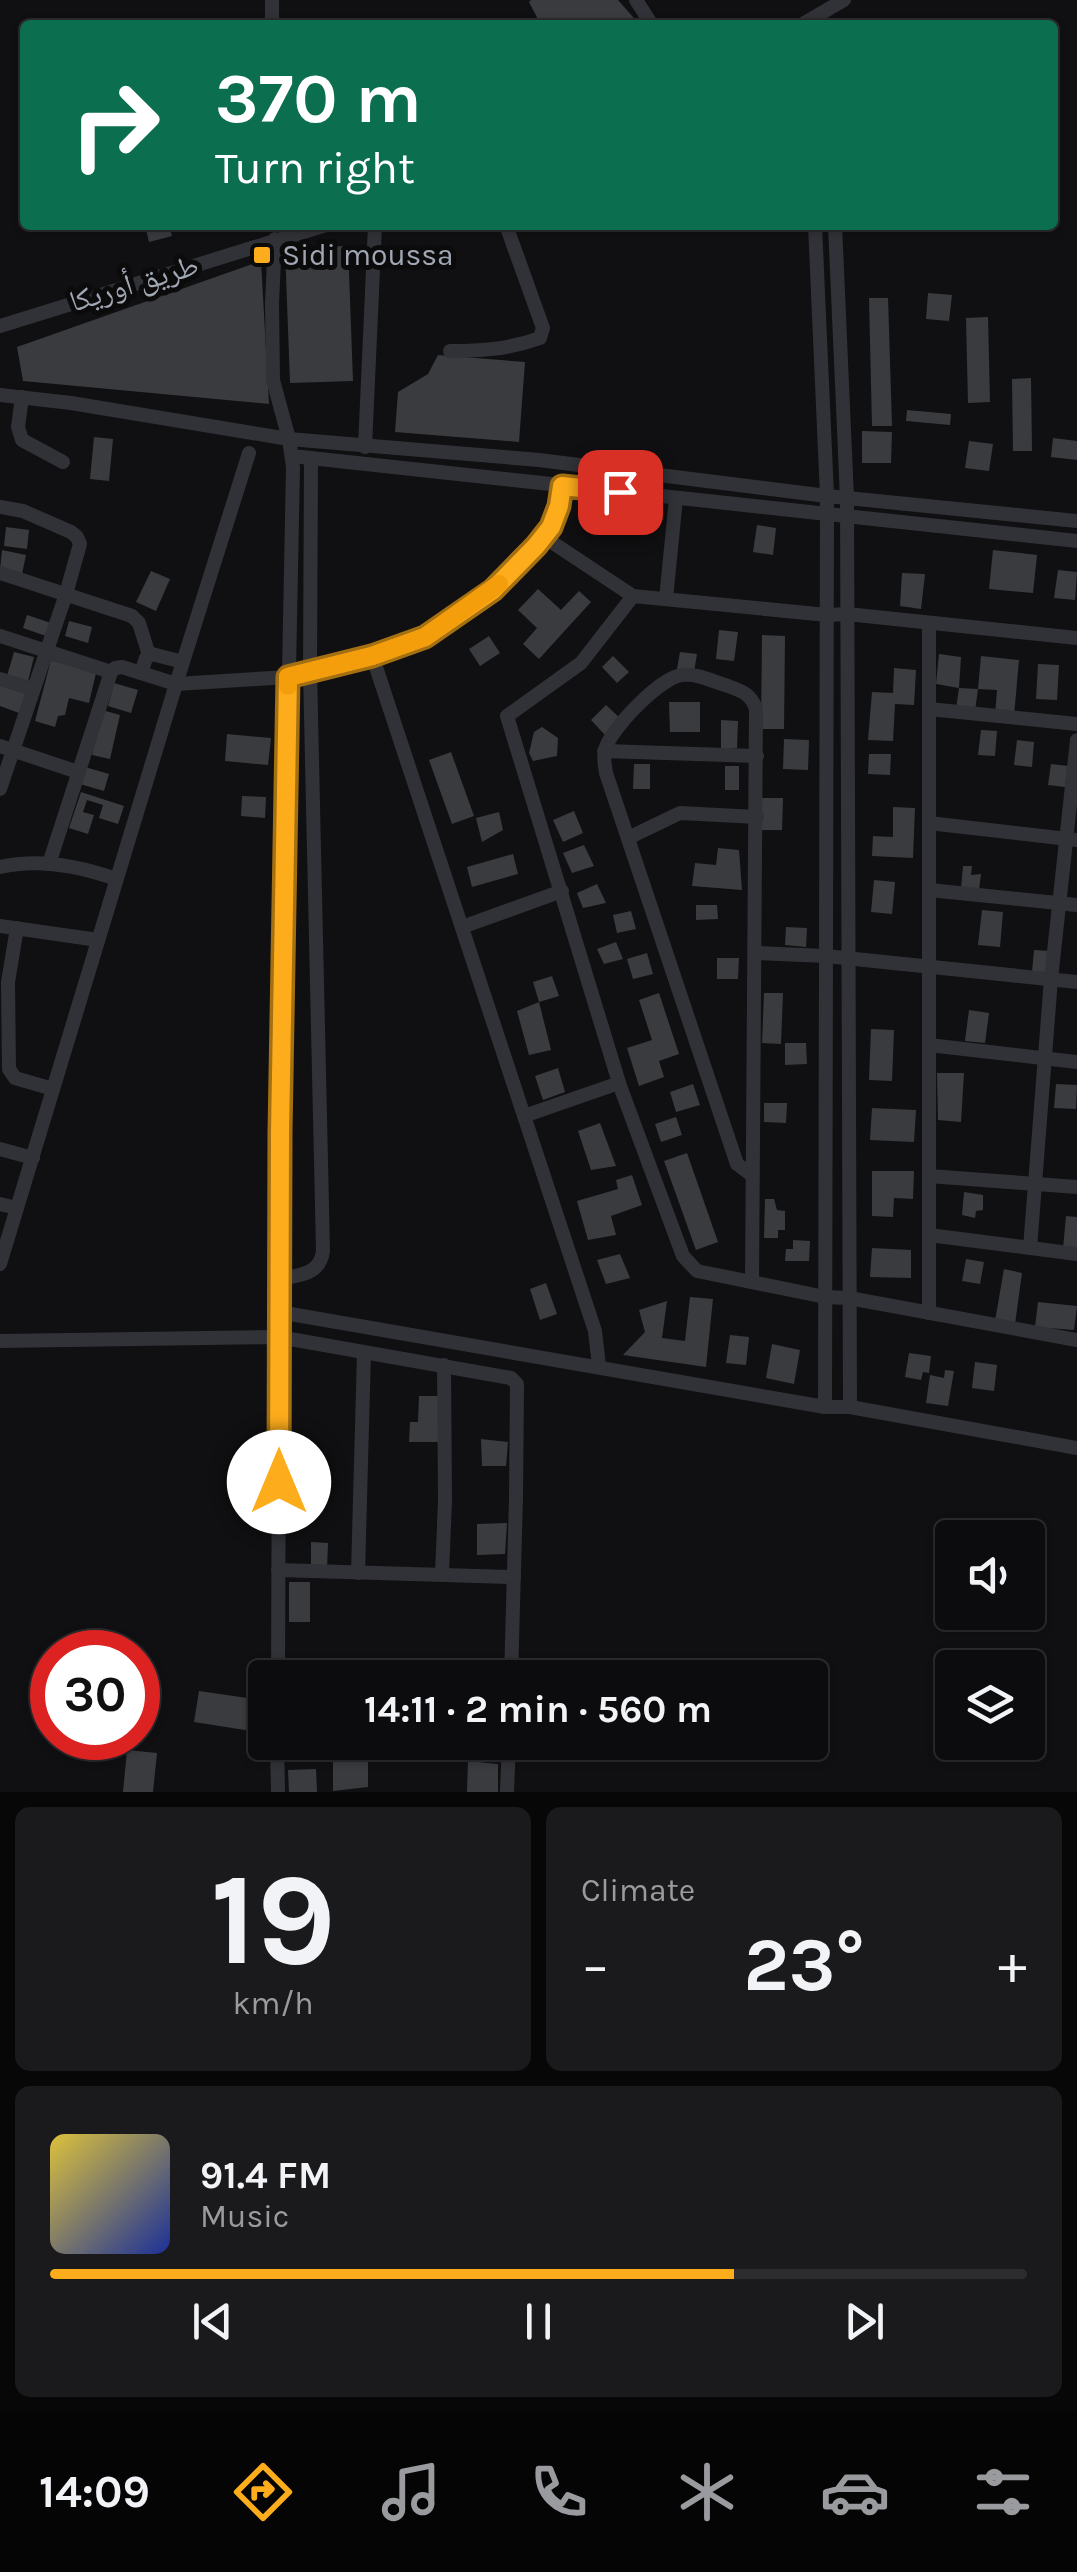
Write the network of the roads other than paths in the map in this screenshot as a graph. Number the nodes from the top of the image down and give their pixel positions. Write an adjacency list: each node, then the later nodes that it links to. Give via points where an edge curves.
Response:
1 (375, 230): 11 (street)
2 (508, 230): 7 (street, via 543,334 520,345)
3 (815, 230): 21 (street)
4 (835, 230): 23 (street)
5 (283, 233): 6 (street, طريق أوريكا); 10 (street, via 272,303 272,380)
6 (0, 326)
7 (450, 352)
8 (0, 395): 9 (street)
9 (22, 398): 10 (street); 16 (street, via 22,440)
10 (289, 440): 11 (street); 13 (street)
11 (365, 447): 15 (street)
12 (250, 454): 42 (street)
13 (292, 456): 14 (street); 46 (street)
14 (311, 458): 18 (street); 43 (street)
15 (540, 460): 17 (street); 18 (street)
16 (64, 462)
17 (594, 466): 20 (street); 21 (street)
18 (538, 483): 19 (street)
19 (562, 486): 20 (street); 28 (street)
20 (592, 489): 22 (street)
21 (827, 496): 23 (street); 25 (street)
22 (676, 498): 25 (street); 33 (street)
23 (847, 498): 26 (street); 27 (street)
24 (0, 507): 31 (street, via 77,537)
25 (827, 516): 26 (street); 35 (street)
26 (847, 518): 29 (street); 34 (street)
27 (1077, 521)
28 (544, 537): 32 (street); 41 (street, via 493,590 425,637)
29 (1077, 541)
30 (0, 574): 31 (street)
31 (66, 594): 39 (street); 40 (street, via 132,616)
32 (633, 596): 33 (street); 66 (street, via 582,662 507,716)
33 (666, 599): 35 (street)
34 (848, 614): 35 (street); 36 (street); 74 (street)
35 (827, 615): 73 (street)
36 (929, 622): 38 (street); 50 (street)
37 (0, 636): 39 (street)
38 (1077, 638)
39 (46, 651): 44 (street); 49 (street)
40 (149, 655): 42 (street); 45 (street)
41 (372, 656): 43 (street); 69 (street)
42 (183, 662): 48 (street)
43 (310, 671): 46 (street); 97 (street, via 323,1252 315,1270)
44 (111, 672): 45 (street, via 118,667); 56 (street)
45 (142, 673): 48 (street)
46 (288, 677): 48 (street); 97 (street)
47 (0, 679): 49 (street)
48 (176, 684): 64 (street)
49 (34, 689): 53 (street)
50 (929, 709): 51 (street); 59 (street)
51 (1077, 724)
52 (1077, 740): 61 (street)
53 (6, 748): 56 (street); 57 (street)
54 (604, 751): 55 (street); 55 (street, via 656,688 684,674 752,698); 60 (street)
55 (756, 756): 58 (street)
56 (78, 772): 62 (street)
57 (0, 789)
58 (757, 817): 60 (street, via 680,812); 72 (street)
59 (929, 823): 61 (street); 65 (street)
60 (628, 838): 87 (street, via 737,1164)
61 (1072, 839): 67 (street)
62 (48, 864): 63 (street); 64 (street)
63 (0, 867)
64 (116, 879): 71 (street)
65 (929, 890): 67 (street); 75 (street)
66 (562, 892): 69 (street); 82 (street)
67 (1069, 904): 76 (street)
68 (0, 926): 70 (street)
69 (462, 927): 84 (street)
70 (17, 928): 71 (street); 78 (street)
71 (98, 940): 83 (street)
72 (756, 952): 73 (street); 87 (street)
73 (826, 956): 74 (street); 99 (street)
74 (848, 958): 75 (street); 100 (street)
75 (929, 967): 76 (street); 79 (street)
76 (1052, 980): 77 (street); 80 (street)
77 (1077, 982)
78 (4, 1024): 83 (street, via 10,1072)
79 (929, 1045): 80 (street); 88 (street)
80 (1045, 1058): 81 (street); 89 (street)
81 (1077, 1062)
82 (619, 1083): 84 (street); 98 (street, via 683,1256 697,1271)
83 (53, 1090): 86 (street)
84 (524, 1116): 108 (street, via 595,1331)
85 (0, 1149): 86 (street)
86 (33, 1158): 92 (street)
87 (753, 1176): 98 (street)
88 (929, 1176): 89 (street); 93 (street)
89 (1036, 1184): 90 (street); 94 (street)
90 (1077, 1187)
91 (0, 1204): 92 (street)
92 (17, 1208): 96 (street)
93 (929, 1235): 94 (street); 102 (street)
94 (1030, 1248): 95 (street)
95 (1077, 1254)
96 (0, 1261)
97 (280, 1279): 101 (street)
98 (752, 1282): 99 (street)
99 (825, 1296): 100 (street); 109 (street)
100 (849, 1298): 102 (street); 110 (street)
101 (279, 1312): 103 (street); 108 (street)
102 (929, 1313): 104 (street)
103 (279, 1337): 105 (street); 106 (street); 112 (street)
104 (1077, 1340)
105 (0, 1341)
106 (364, 1353): 107 (street); 113 (street)
107 (444, 1365): 114 (street); 115 (street, via 516,1384)
108 (599, 1366): 109 (street)
109 (825, 1406): 110 (street)
110 (850, 1408): 111 (street)
111 (1077, 1448)
112 (278, 1570): 113 (street); 116 (street)
113 (358, 1573): 114 (street)
114 (442, 1574): 115 (street)
115 (514, 1577): 117 (street)
116 (278, 1660)
117 (512, 1660)
118 (277, 1760): 120 (street)
119 (508, 1760): 121 (street)
120 (278, 1792)
121 (507, 1792)

